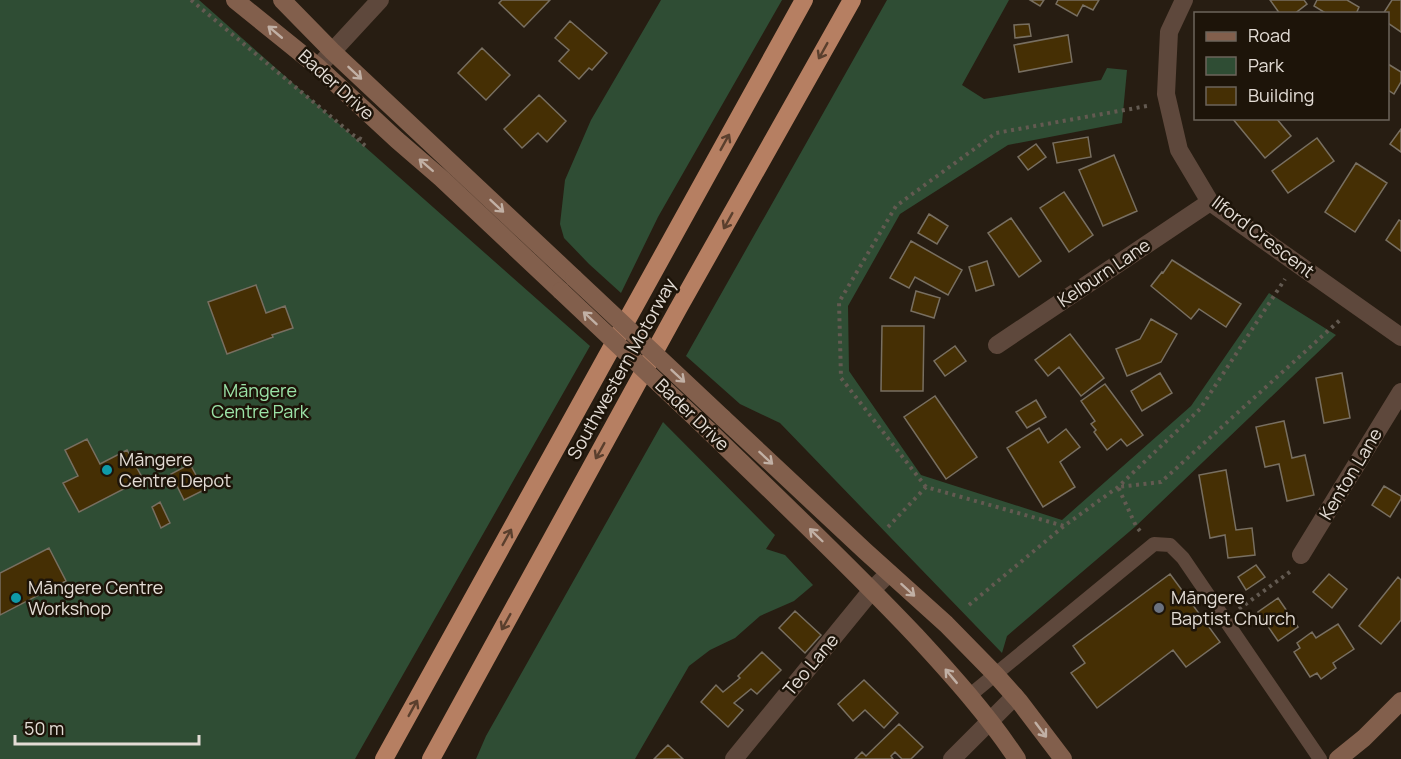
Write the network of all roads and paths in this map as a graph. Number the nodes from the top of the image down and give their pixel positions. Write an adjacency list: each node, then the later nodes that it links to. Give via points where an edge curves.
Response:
1 (190, 0): 11 (path)
2 (236, 0): 9 (main road, Bader Drive, one-way to 2)
3 (282, 0): 8 (main road, Bader Drive)
4 (380, 0): 8 (street)
5 (804, 0): 36 (highway, Southwestern Motorway, one-way to 5)
6 (852, 0): 31 (highway, Southwestern Motorway, one-way to 31)
7 (1184, 0): 10 (street, Ilford Crescent, via 1169,32)
8 (332, 51): 9 (street); 26 (main road, Bader Drive, one-way to 26, bridge)
9 (318, 67): 27 (main road, Bader Drive, one-way to 9, bridge, via 561,291)
10 (1167, 102): 14 (street, Ilford Crescent, via 1179,150); 20 (path, via 996,133 896,206 839,302 841,378)
11 (353, 135): 12 (path); 13 (path)
12 (374, 145)
13 (368, 148)
14 (1210, 202): 15 (street, Ilford Crescent); 18 (street, Kelburn Lane)
15 (1295, 263): 16 (street, Ilford Crescent); 21 (path, via 1200,409)
16 (1356, 305): 17 (street, Ilford Crescent); 21 (path, via 1161,482)
17 (1401, 337)
18 (997, 345)
19 (1401, 392): 25 (street, Kenton Lane)
20 (926, 487): 22 (path); 23 (path)
21 (1118, 487): 22 (path); 24 (path, via 1136,526)
22 (1064, 526): 28 (path)
23 (888, 527)
24 (1151, 545): 29 (lane, via 1170,545 1183,558); 30 (lane)
25 (1301, 555): 29 (path, via 1289,573)
26 (889, 573): 27 (street, Teo Lane); 30 (main road, Bader Drive, one-way to 30)
27 (872, 590): 32 (main road, Bader Drive, one-way to 27); 39 (street, Teo Lane)
28 (969, 605)
29 (1225, 619): 43 (lane)
30 (995, 674): 32 (lane); 33 (main road, Bader Drive)
31 (469, 689): 37 (highway, Southwestern Motorway); 38 (highway)
32 (969, 696): 35 (main road, Bader Drive)
33 (1015, 696): 35 (street); 42 (main road, Bader Drive, one-way to 42)
34 (1401, 701): 44 (main road)
35 (989, 720): 40 (street); 41 (main road, Bader Drive)
36 (384, 759)
37 (431, 759)
38 (440, 759)
39 (734, 759)
40 (952, 759)
41 (1017, 759)
42 (1063, 759)
43 (1320, 759)
44 (1338, 759)

